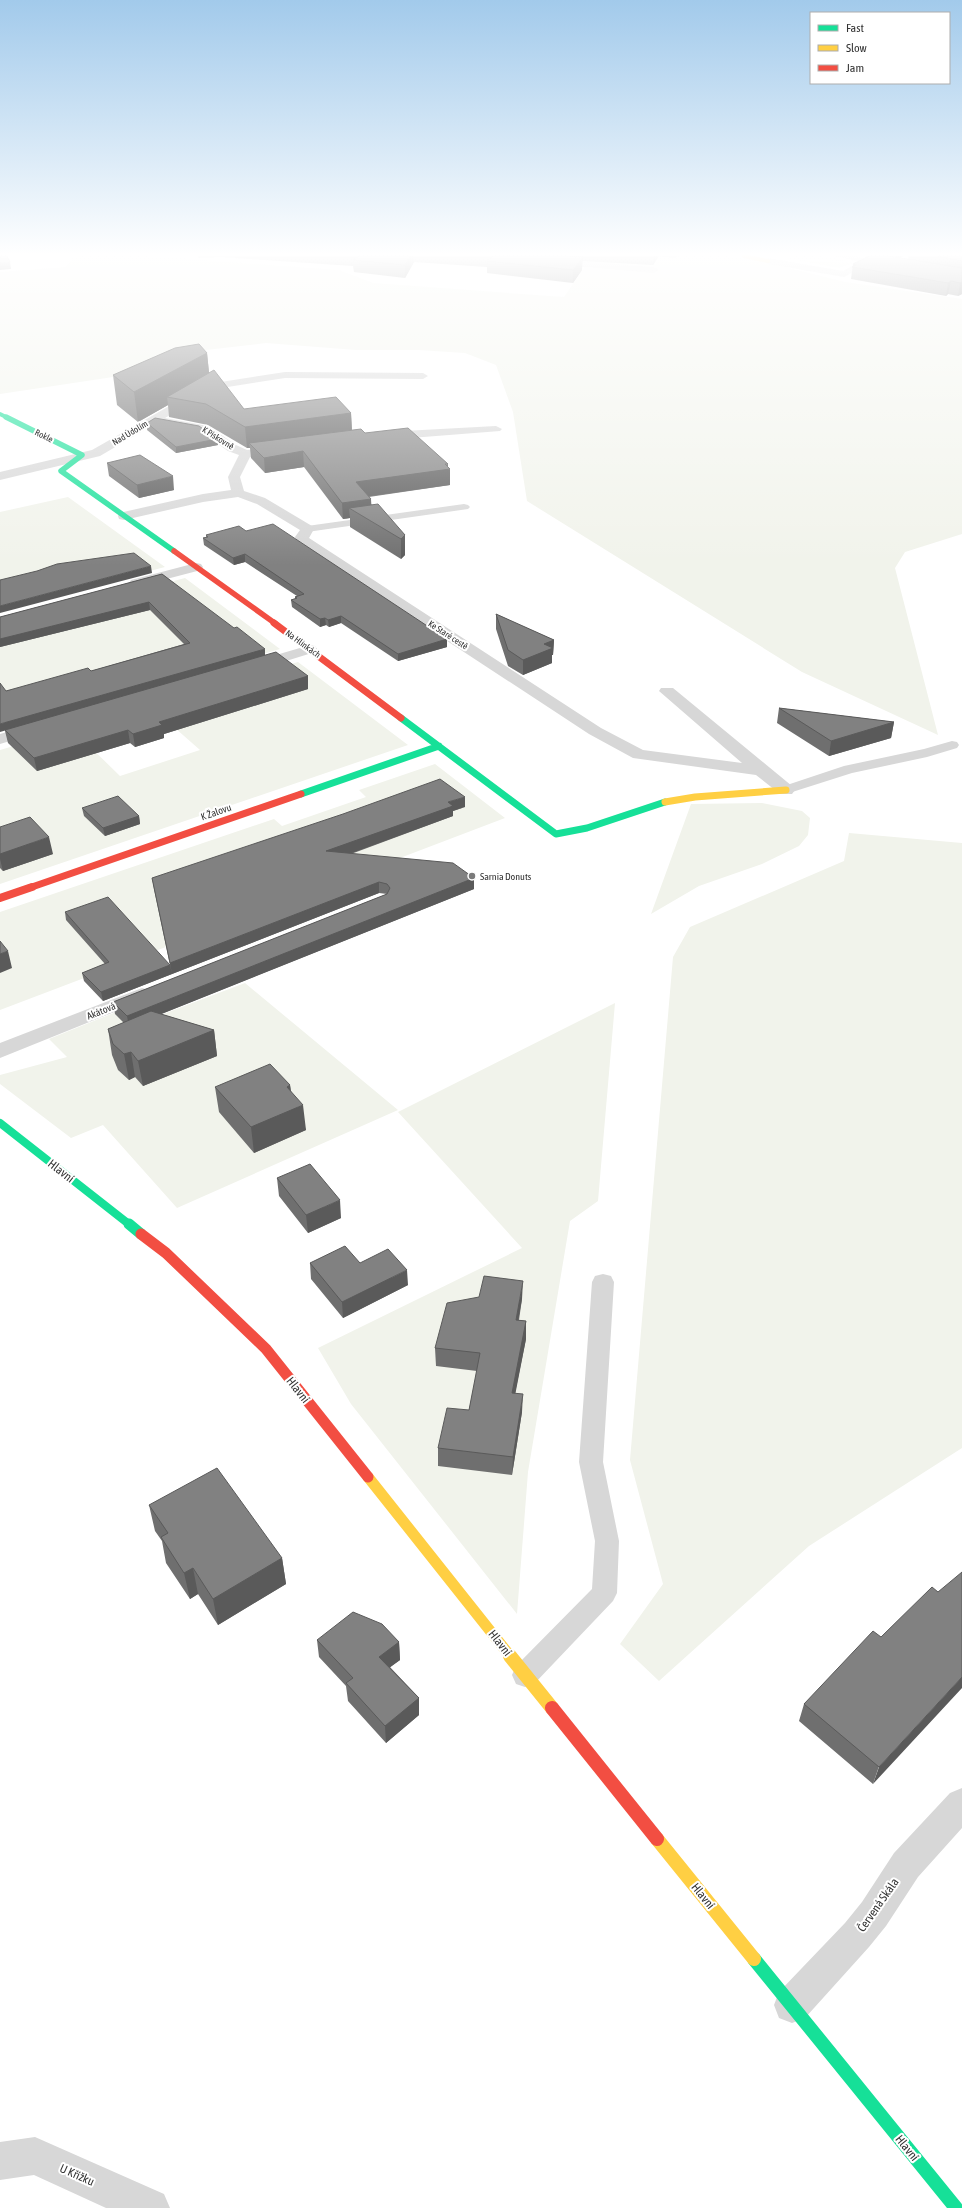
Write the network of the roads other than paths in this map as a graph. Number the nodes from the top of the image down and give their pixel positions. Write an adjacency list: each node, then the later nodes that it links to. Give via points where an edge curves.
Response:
1 (423, 376): 3 (street, Nad Údolím, via 285,375 236,381 207,388)
2 (0, 414): 8 (street, Rokle, via 82,455)
3 (154, 419): 7 (street, K Pískovně, via 204,428 232,448); 8 (street, Nad Údolím, via 96,453)
4 (496, 429): 5 (street)
5 (374, 437)
6 (290, 448): 7 (street, K Pískovně)
7 (246, 454): 10 (street, via 233,476 233,484)
8 (75, 460): 9 (street, Nad Údolím); 12 (street, Na Hlinkách, via 61,471)
9 (0, 476)
10 (239, 493): 12 (street, via 202,498); 13 (street, via 261,501)
11 (464, 507): 13 (lane)
12 (124, 516): 14 (street, Na Hlinkách)
13 (307, 529): 23 (street, Ke Staré cestě, via 303,540 595,731 625,747 639,754)
14 (196, 567): 15 (street); 16 (street, Na Hlinkách)
15 (121, 587)
16 (310, 649): 17 (street); 22 (street, Na Hlinkách)
17 (242, 669)
18 (667, 691): 23 (street)
19 (45, 726): 20 (street)
20 (0, 740)
21 (952, 745): 24 (lane, via 849,770)
22 (440, 746): 24 (street, Na Hlinkách, via 556,834 586,830 643,808 675,799 718,795 764,795); 25 (street, K Žalovu)
23 (761, 771): 24 (street, Ke Staré cestě)
24 (786, 790)
25 (0, 898)
26 (161, 987): 27 (street, Akátová)
27 (0, 1051)
28 (0, 1123): 30 (street, Hlavní, via 166,1252 266,1349)
29 (603, 1282): 30 (lane, via 591,1462 607,1541 604,1593)
30 (525, 1675): 32 (street, Hlavní)
31 (962, 1804): 32 (street, Červená Skála, via 906,1865 857,1935)
32 (792, 2005): 35 (street, Hlavní)
33 (0, 2161): 34 (street, U Křížku, via 35,2156)
34 (150, 2208)
35 (956, 2208)

